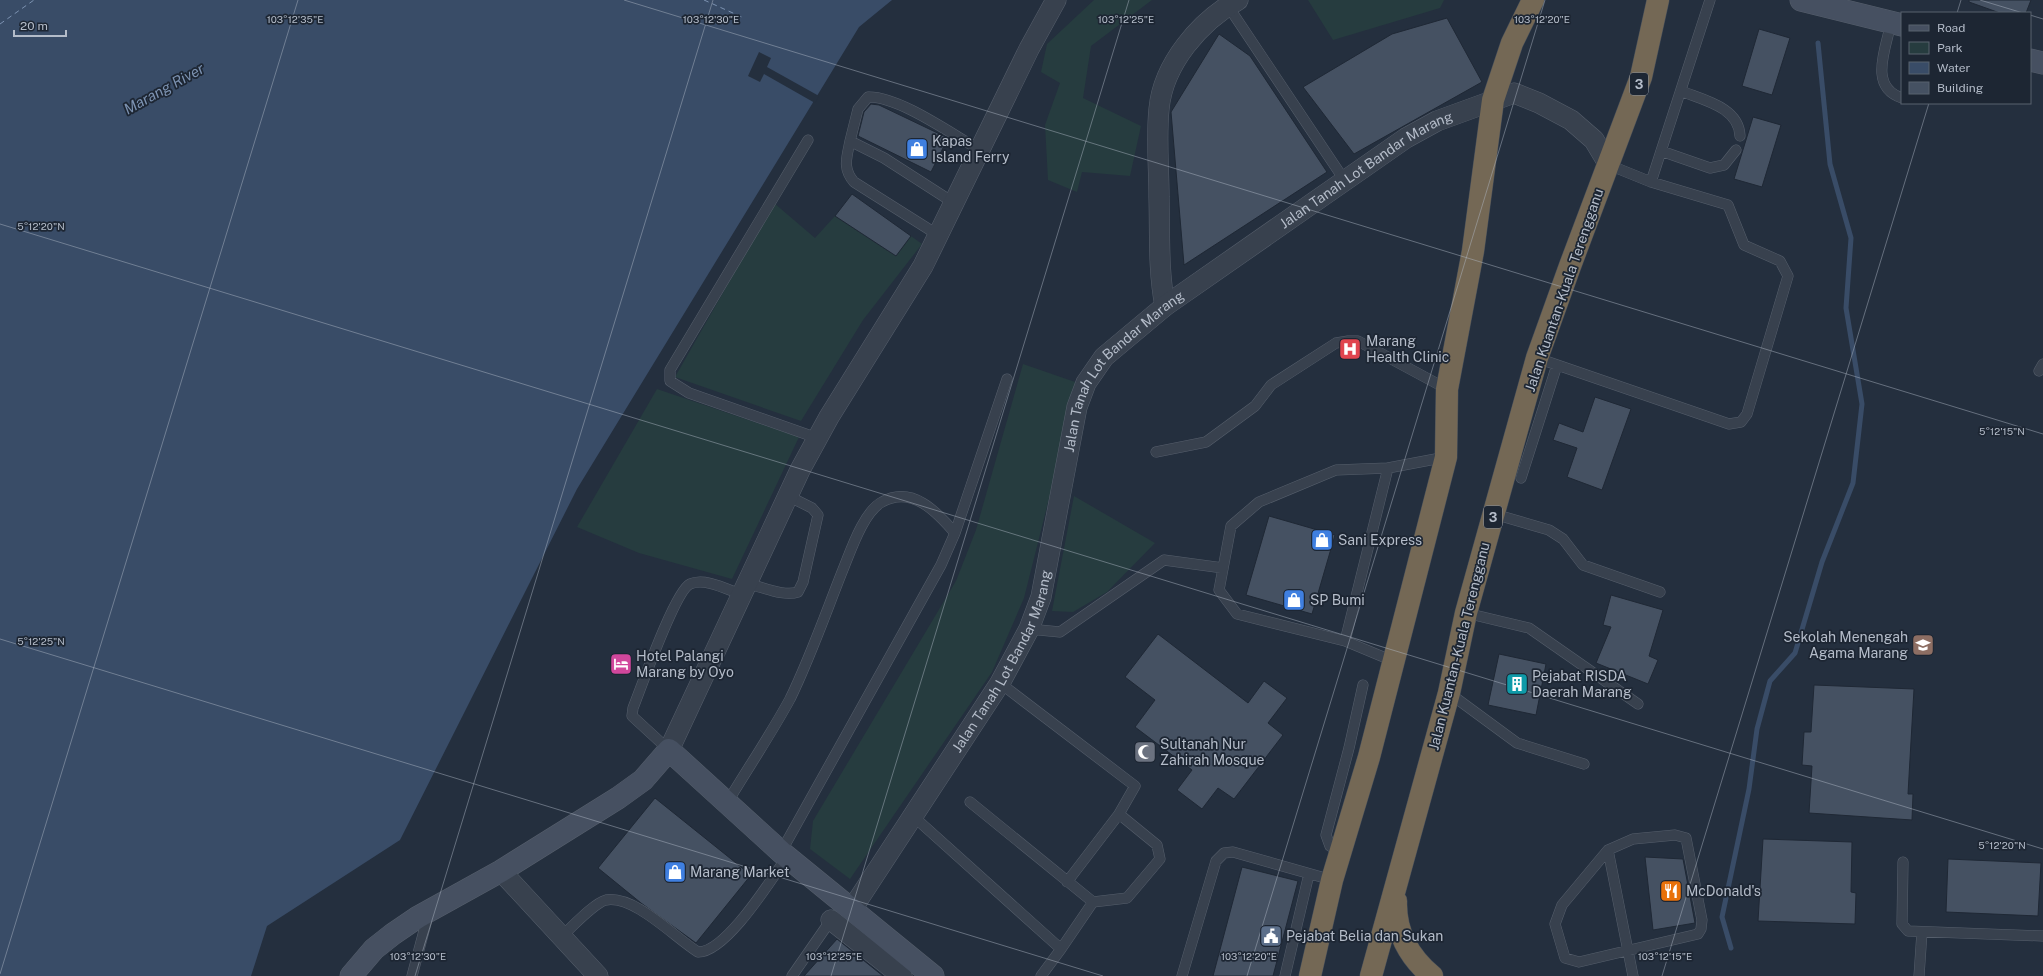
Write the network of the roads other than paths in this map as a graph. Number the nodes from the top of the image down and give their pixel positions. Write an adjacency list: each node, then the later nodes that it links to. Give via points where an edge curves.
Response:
1 (1056, 0): 16 (street, via 1038,31)
2 (1533, 0): 12 (highway, via 1512,43)
3 (1658, 0): 19 (highway, Jalan Kuantan-Kuala Terengganu / 3, via 1642,78)
4 (1710, 0): 10 (lane)
5 (1801, 0): 7 (street)
6 (1233, 3): 20 (lane); 24 (street, via 1191,37 1170,72 1158,108 1160,274)
7 (1897, 24): 11 (lane, via 1881,68 1882,80 1894,95)
8 (2031, 60): 9 (street)
9 (2043, 63)
10 (1681, 91): 13 (lane, via 1727,111 1736,119); 18 (lane)
11 (1901, 98)
12 (1493, 100): 19 (street, Jalan Tanah Lot Bandar Marang, via 1514,93 1571,120 1594,140); 20 (street, Jalan Tanah Lot Bandar Marang, via 1406,138); 27 (highway, via 1473,250)
13 (1740, 136)
14 (808, 140): 28 (lane, via 670,370 670,381 689,393)
15 (850, 140): 16 (lane, via 858,109 868,97 874,97 908,109); 22 (lane, via 884,158); 23 (lane, via 846,167 854,182)
16 (980, 150): 22 (street)
17 (1736, 150): 18 (lane, via 1724,166 1710,168)
18 (1661, 151): 21 (lane)
19 (1609, 165): 21 (lane); 25 (highway, Jalan Kuantan-Kuala Terengganu / 3, via 1570,266)
20 (1345, 181): 24 (street, Jalan Tanah Lot Bandar Marang)
21 (1651, 182): 25 (lane, via 1728,205 1744,245 1780,262 1788,276 1747,414 1741,422 1729,424)
22 (954, 203): 23 (street)
23 (938, 235): 28 (street, via 923,266)
24 (1165, 306): 40 (street, Jalan Tanah Lot Bandar Marang, via 1104,357 1086,383 1077,407 1041,597)
25 (1547, 361): 32 (lane); 34 (highway, Jalan Kuantan-Kuala Terengganu / 3)
26 (1007, 379): 35 (lane)
27 (1447, 389): 29 (lane, via 1358,341 1336,343 1271,384 1255,406 1206,442); 30 (highway)
28 (817, 438): 33 (street)
29 (1156, 452)
30 (1446, 457): 31 (lane); 42 (highway)
31 (1388, 468): 36 (lane, via 1336,470 1259,502 1231,526); 41 (lane)
32 (1521, 478)
33 (788, 496): 37 (street); 37 (lane, via 812,508 818,515 803,582 798,592 794,593)
34 (1494, 514): 38 (lane, via 1549,530 1563,539 1583,565); 39 (highway, Jalan Kuantan-Kuala Terengganu / 3)
35 (955, 533): 51 (lane, via 930,506 906,497 882,502 873,509 866,518 848,557 789,700); 55 (lane, via 942,565)
36 (1223, 568): 40 (lane, via 1164,560 1060,632); 41 (lane, via 1219,590 1237,614)
37 (745, 589): 47 (street); 47 (lane, via 705,582 688,584 681,592 668,619 632,716)
38 (1660, 592)
39 (1466, 613): 45 (highway, Jalan Kuantan-Kuala Terengganu / 3); 46 (lane, via 1529,628)
40 (1028, 629): 43 (street, Jalan Tanah Lot Bandar Marang)
41 (1345, 641): 42 (lane)
42 (1393, 661): 48 (highway)
43 (1000, 684): 52 (lane, via 1135,786); 53 (street, Jalan Tanah Lot Bandar Marang)
44 (1363, 685): 48 (lane)
45 (1449, 693): 49 (lane, via 1517,743); 59 (highway, Jalan Kuantan-Kuala Terengganu / 3)
46 (1638, 704)
47 (669, 750): 51 (street); 57 (street, via 643,780 618,798)
48 (1359, 752): 60 (highway, via 1340,852)
49 (1584, 764)
50 (970, 802): 61 (lane)
51 (727, 803): 55 (street)
52 (1119, 814): 61 (lane); 62 (lane, via 1157,845 1160,859 1127,898)
53 (913, 816): 63 (street, Jalan Tanah Lot Bandar Marang); 69 (lane)
54 (1608, 850): 70 (lane); 70 (lane, via 1562,905 1555,924 1565,958 1572,961 1579,962); 70 (lane, via 1633,839 1675,835 1686,838 1702,929 1698,934)
55 (784, 854): 63 (street); 68 (lane, via 738,925 706,950 698,952 647,913 614,900 605,900 597,905)
56 (1903, 862): 66 (lane, via 1902,924 1908,931)
57 (500, 871): 64 (street); 68 (street)
58 (1310, 874): 60 (lane); 78 (lane, via 1233,852 1224,853 1216,861); 79 (lane)
59 (1397, 876): 81 (highway, Jalan Kuantan-Kuala Terengganu / 3); 82 (highway, via 1397,923 1406,946 1418,963)
60 (1332, 880): 80 (highway)
61 (1067, 882): 62 (lane)
62 (1093, 902): 69 (lane)
63 (847, 905): 65 (lane); 76 (street)
64 (430, 910): 71 (street, via 374,949); 72 (lane)
65 (831, 920): 74 (lane); 75 (street)
66 (1922, 932): 67 (lane); 84 (lane)
67 (2043, 936)
68 (561, 937): 73 (street)
69 (1061, 949): 77 (lane)
70 (1628, 952): 83 (lane)
71 (351, 976)
72 (412, 976)
73 (598, 976)
74 (792, 976)
75 (902, 976)
76 (933, 976)
77 (1041, 976)
78 (1182, 976)
79 (1285, 976)
80 (1310, 976)
81 (1371, 976)
82 (1432, 976)
83 (1633, 976)
84 (1919, 976)

